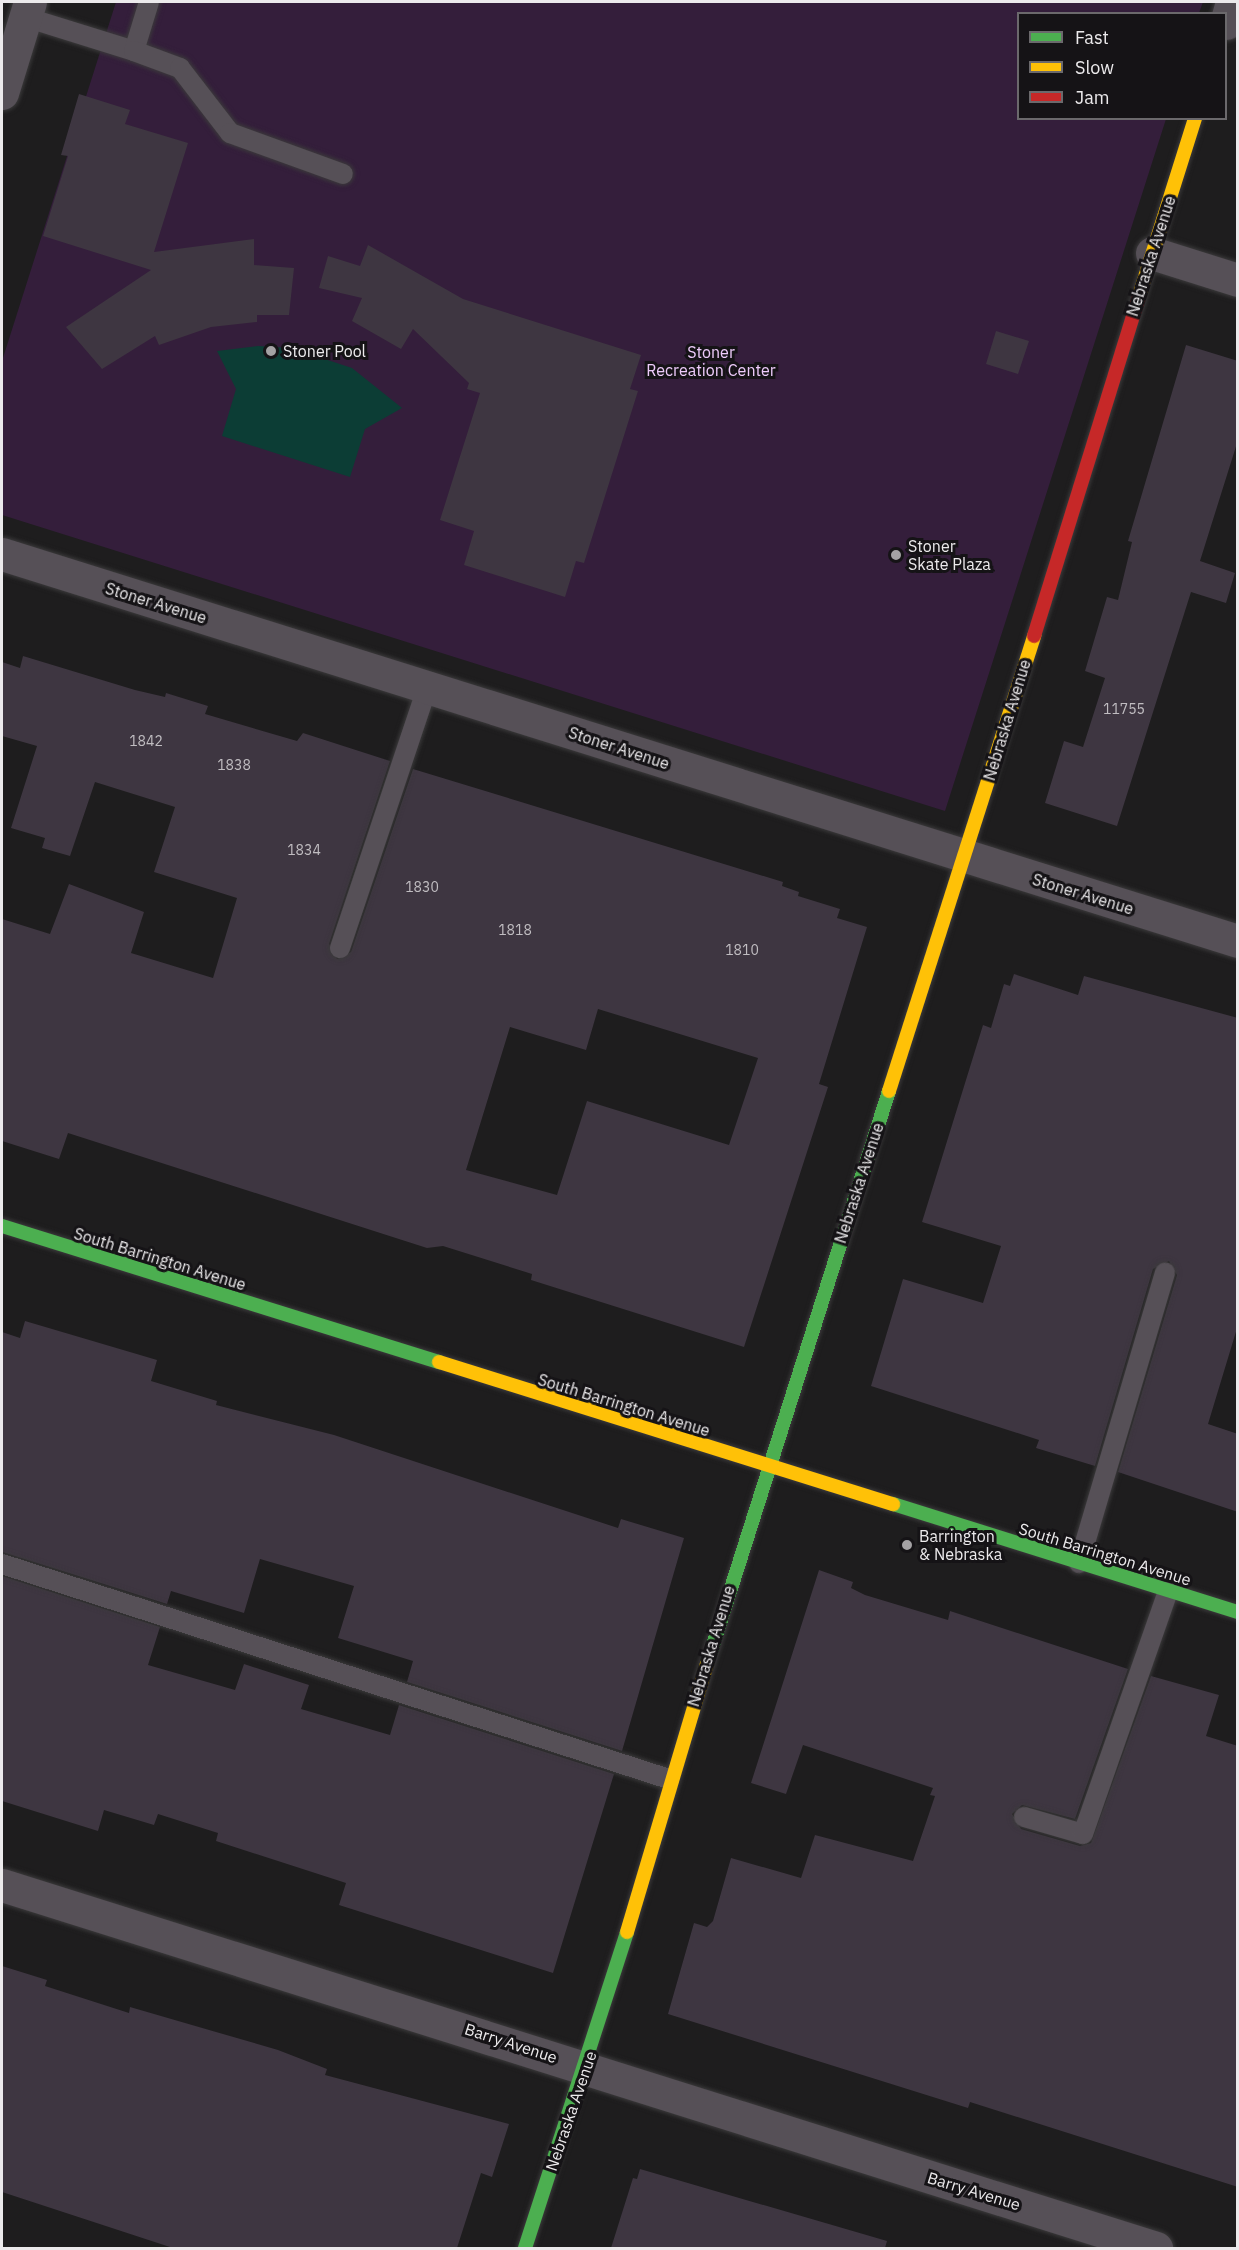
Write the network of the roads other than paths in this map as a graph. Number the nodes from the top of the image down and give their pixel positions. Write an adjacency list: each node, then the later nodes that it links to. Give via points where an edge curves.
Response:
1 (149, 2): 5 (lane)
2 (1233, 2): 4 (street)
3 (27, 9): 5 (lane); 6 (street)
4 (1227, 20)
5 (134, 51): 8 (lane, via 180,68 230,133)
6 (2, 93)
7 (1194, 120): 9 (street, Nebraska Avenue)
8 (343, 174)
9 (1152, 253): 10 (street); 13 (street, Nebraska Avenue)
10 (1238, 280)
11 (2, 554): 12 (street, Stoner Avenue)
12 (428, 688): 13 (street, Stoner Avenue); 15 (lane)
13 (965, 857): 14 (street, Stoner Avenue); 18 (street, Nebraska Avenue)
14 (1238, 942)
15 (340, 948)
16 (2, 1226): 18 (street, South Barrington Avenue)
17 (1165, 1272): 19 (lane)
18 (767, 1467): 19 (street, South Barrington Avenue); 23 (street, Nebraska Avenue)
19 (1079, 1563): 21 (street, South Barrington Avenue)
20 (2, 1564): 23 (lane)
21 (1168, 1591): 22 (street, South Barrington Avenue); 24 (lane, via 1083,1834)
22 (1238, 1612)
23 (669, 1779): 26 (street, Nebraska Avenue)
24 (1024, 1817)
25 (2, 1885): 26 (street, Barry Avenue)
26 (586, 2068): 27 (street, Nebraska Avenue); 28 (street, Barry Avenue)
27 (525, 2248)
28 (1156, 2248)

